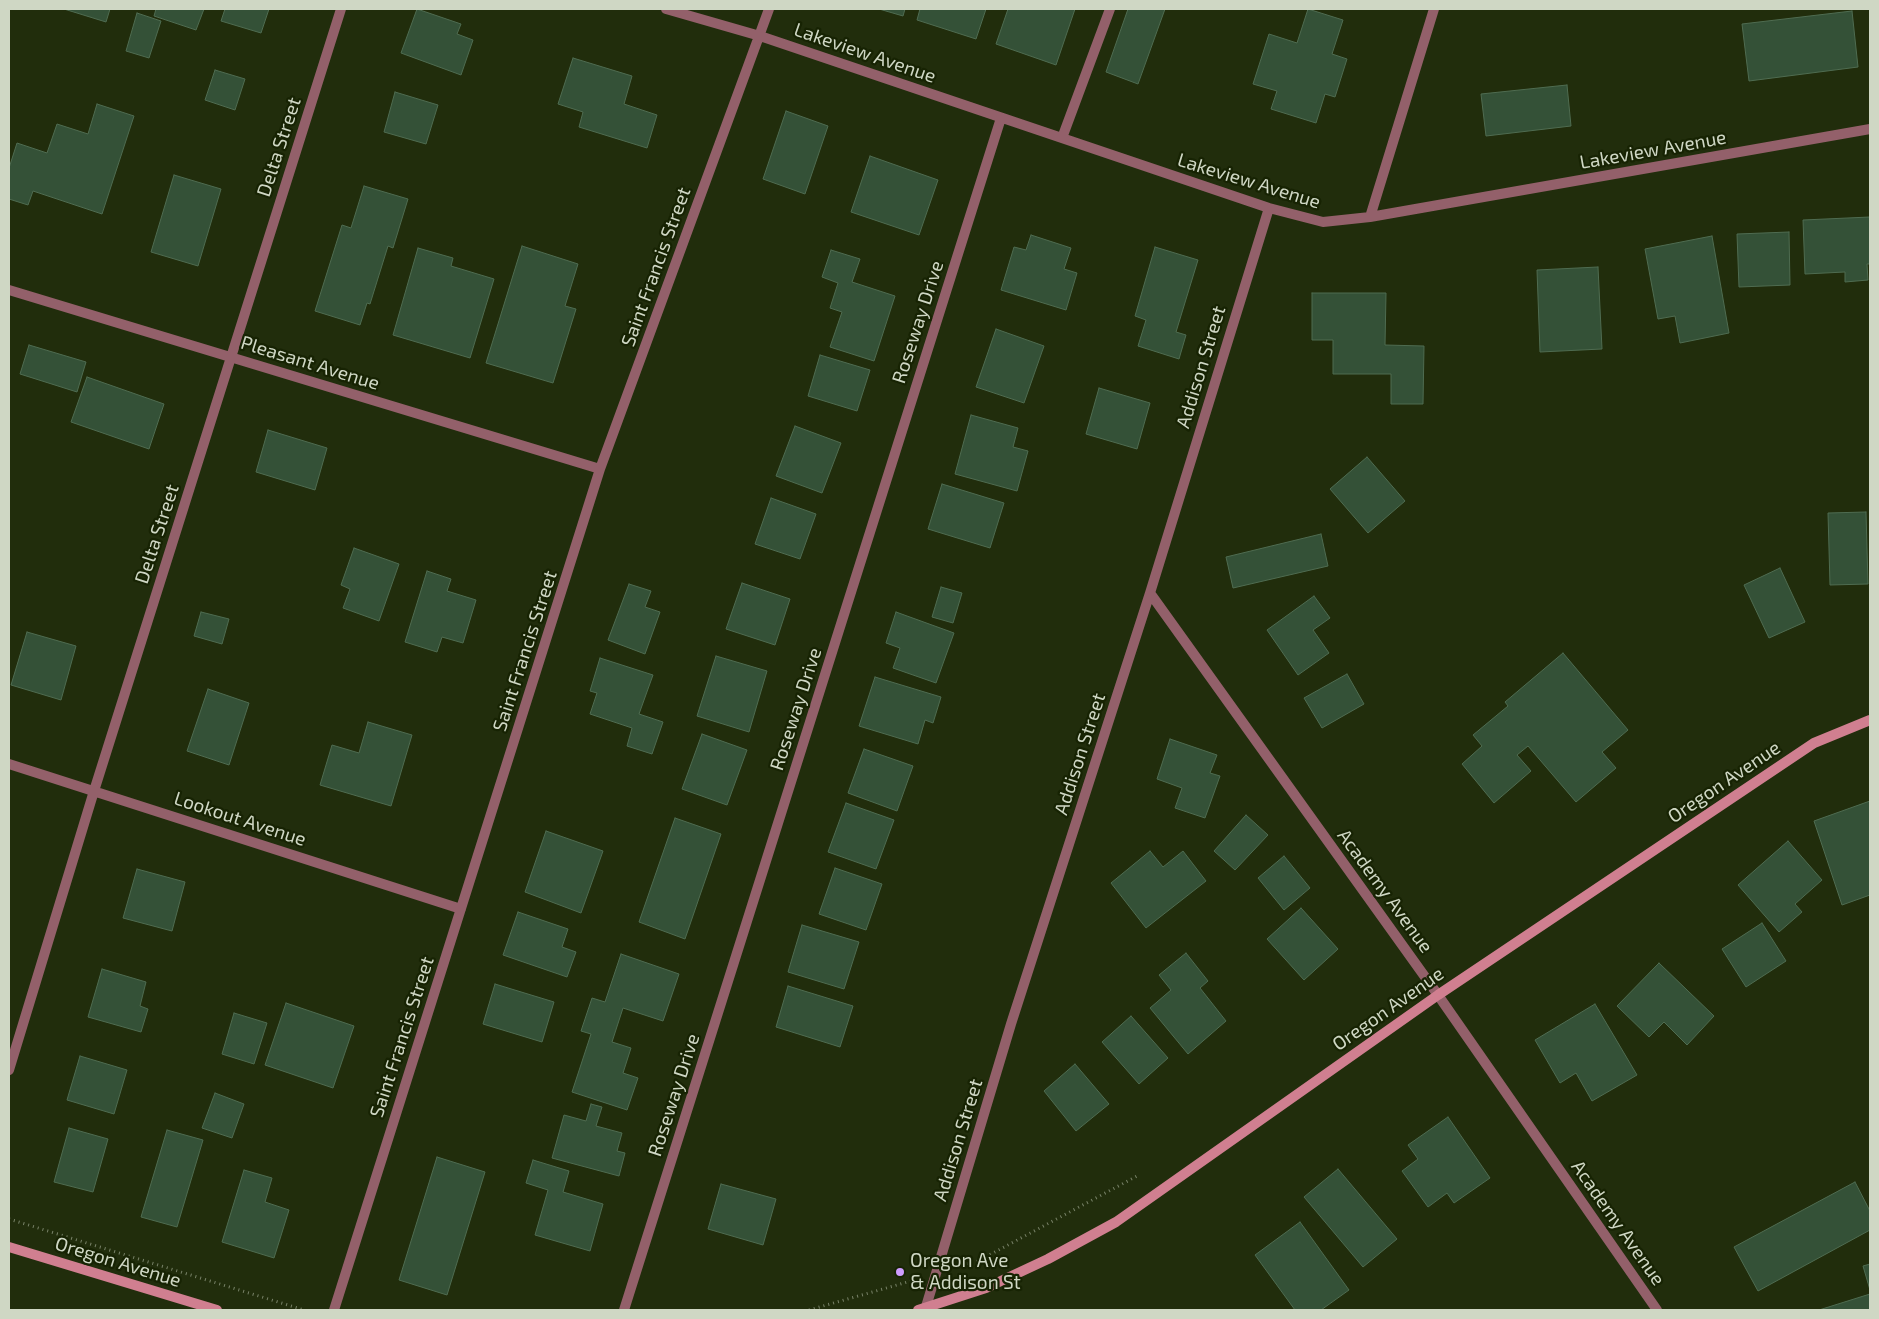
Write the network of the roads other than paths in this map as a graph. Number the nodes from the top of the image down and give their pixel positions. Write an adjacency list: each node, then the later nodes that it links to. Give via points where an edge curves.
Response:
1 (341, 9): 13 (street, Delta Street)
2 (666, 9): 6 (street, Lakeview Avenue)
3 (769, 9): 6 (street, Saint Francis Street)
4 (1110, 9): 9 (street)
5 (1434, 9): 11 (street)
6 (760, 36): 7 (street, Lakeview Avenue); 14 (street, Saint Francis Street)
7 (1001, 118): 9 (street, Lakeview Avenue); 25 (street, Roseway Drive)
8 (1870, 129): 11 (street, Lakeview Avenue)
9 (1062, 138): 10 (street, Lakeview Avenue)
10 (1269, 208): 11 (street, Lakeview Avenue, via 1323,222); 15 (street, Addison Street)
11 (1370, 218)
12 (9, 290): 13 (street, Pleasant Avenue)
13 (231, 358): 14 (street, Pleasant Avenue); 18 (street, Delta Street)
14 (600, 469): 19 (street, Saint Francis Street)
15 (1150, 594): 20 (street, Academy Avenue); 26 (street, Addison Street, via 1011,1024)
16 (1870, 720): 20 (main road, Oregon Avenue, via 1814,743)
17 (9, 764): 18 (street, Lookout Avenue)
18 (94, 791): 19 (street, Lookout Avenue); 21 (street, Delta Street)
19 (461, 908): 24 (street, Saint Francis Street)
20 (1438, 995): 26 (main road, Oregon Avenue, via 1116,1222 1039,1264 986,1288); 27 (street, Academy Avenue)
21 (9, 1070)
22 (9, 1247): 23 (main road, Oregon Avenue)
23 (216, 1310)
24 (334, 1310)
25 (624, 1310)
26 (923, 1310)
27 (1657, 1310)

